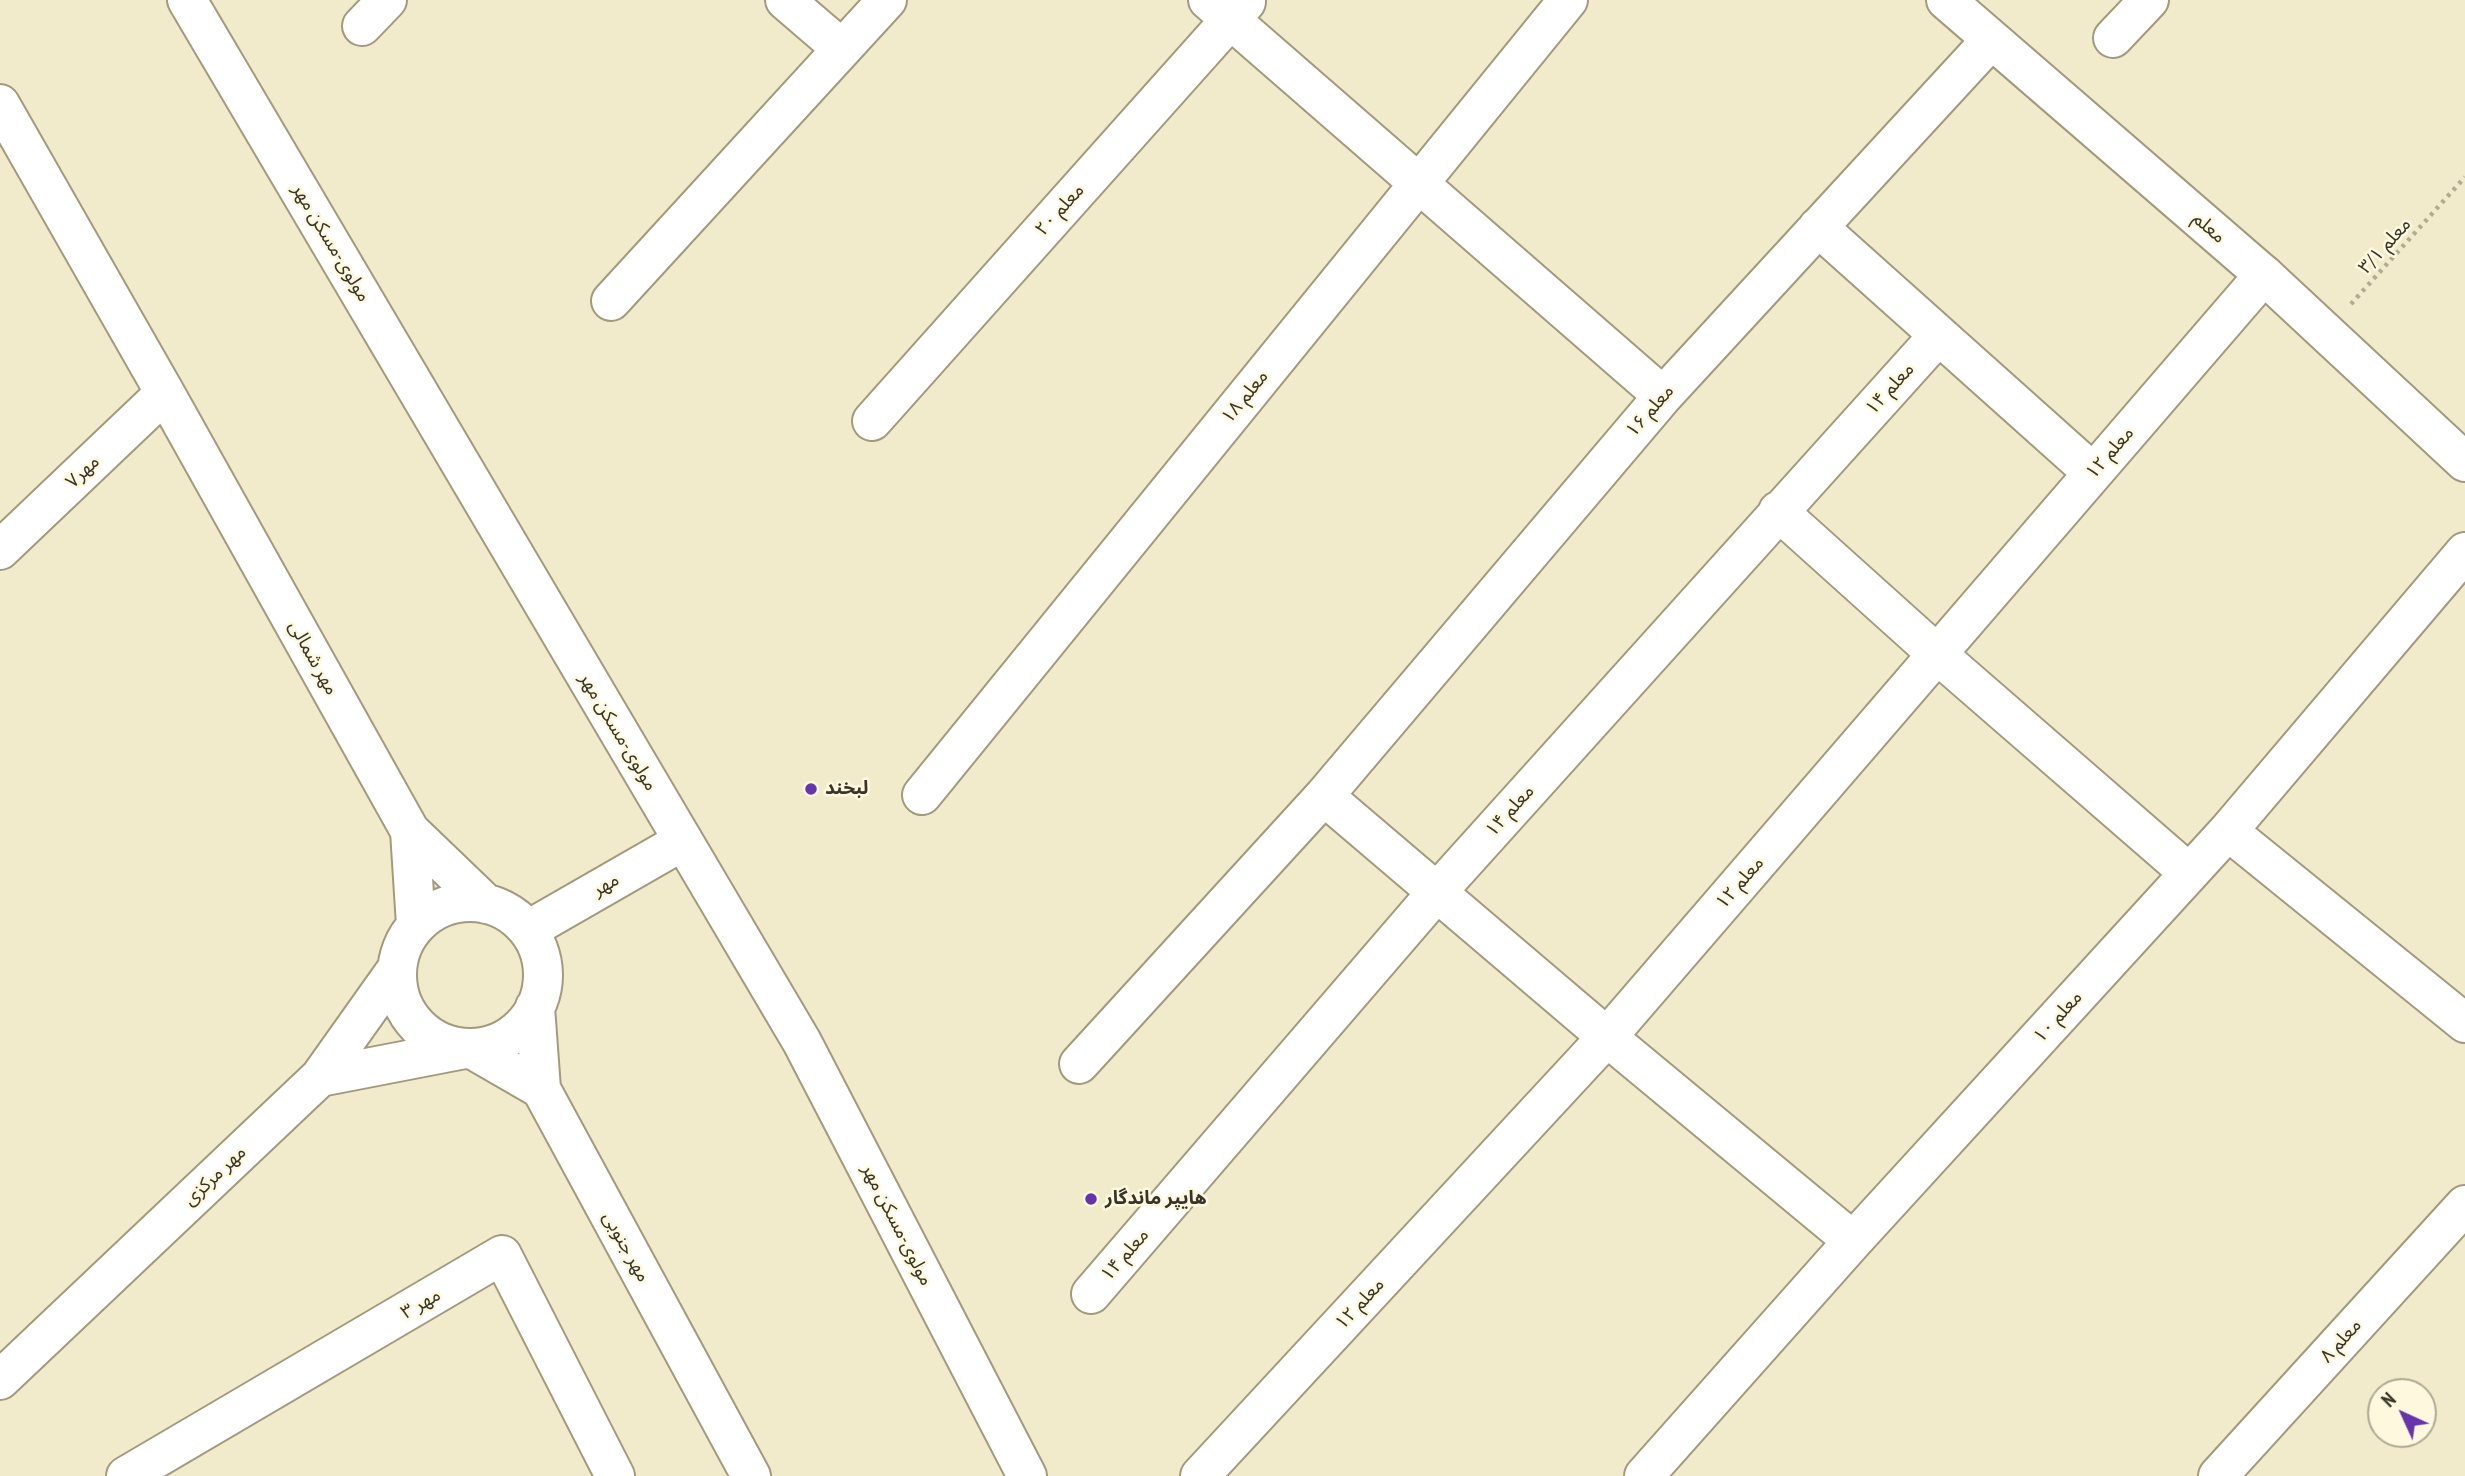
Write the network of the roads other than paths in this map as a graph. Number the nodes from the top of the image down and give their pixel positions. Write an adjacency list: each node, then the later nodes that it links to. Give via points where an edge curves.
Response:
1 (187, 0): 30 (street, مولوی-مسکن مهر)
2 (785, 0): 10 (street)
3 (887, 0): 10 (street)
4 (1568, 0): 12 (street, معلم ۱۸)
5 (1946, 0): 9 (street, معلم)
6 (2149, 0): 8 (street)
7 (1229, 6): 12 (street); 19 (street, معلم ۲۰)
8 (2113, 38)
9 (1991, 40): 13 (street, معلم ۱۶); 14 (street, معلم)
10 (842, 49): 15 (street)
11 (0, 104): 17 (street, مهر شمالی)
12 (1418, 184): 18 (street); 26 (street, معلم ۱۸)
13 (1818, 227): 16 (street); 18 (street, معلم ۱۶)
14 (2264, 275): 20 (street, معلم); 21 (street, معلم ۱۲)
15 (611, 301)
16 (1938, 336): 21 (street); 22 (street, معلم ۱۴)
17 (165, 393): 23 (street, مهر۷); 28 (street, مهر شمالی)
18 (1663, 396): 27 (street, معلم ۱۶)
19 (872, 421)
20 (2465, 462)
21 (2093, 472): 25 (street, معلم ۱۲)
22 (1779, 511): 25 (street); 32 (street, معلم ۱۴)
23 (0, 550)
24 (2465, 552): 29 (street, معلم ۱۰)
25 (1937, 654): 31 (street); 39 (street, معلم ۱۲)
26 (922, 795)
27 (1324, 796): 32 (street); 41 (street, معلم ۱۶)
28 (410, 831): 33 (street, مهر شمالی); 34 (street)
29 (2228, 831): 31 (street, معلم ۱۰); 38 (street)
30 (683, 841): 35 (street, مهر); 52 (street, مولوی-مسکن مهر, via 802,1042)
31 (2189, 873): 45 (street, معلم ۱۰)
32 (1437, 892): 39 (street); 46 (street, معلم ۱۴)
33 (486, 904): 34 (street, via 449,905); 35 (street, via 510,913)
34 (416, 925): 36 (street, via 402,946)
35 (528, 930): 37 (street, via 542,968 542,988)
36 (396, 970): 40 (street, via 399,994 409,1016 425,1033 446,1044); 42 (street, مهر مرکزی)
37 (535, 1007): 40 (street, via 510,1036); 43 (street, مهر جنوبی)
38 (2465, 1023)
39 (1607, 1037): 45 (street); 53 (street, معلم ۱۲)
40 (470, 1048): 42 (street); 43 (street)
41 (1079, 1064)
42 (320, 1077): 47 (street, مهر مرکزی)
43 (541, 1089): 51 (street, مهر جنوبی)
44 (2465, 1205): 54 (street, معلم ۸)
45 (1853, 1241): 48 (street, معلم ۱۰)
46 (1091, 1294)
47 (0, 1380)
48 (1652, 1473)
49 (125, 1476): 50 (street, مهر ۳, via 502,1255)
50 (615, 1476)
51 (751, 1476)
52 (1027, 1476)
53 (1200, 1476)
54 (2218, 1476)

